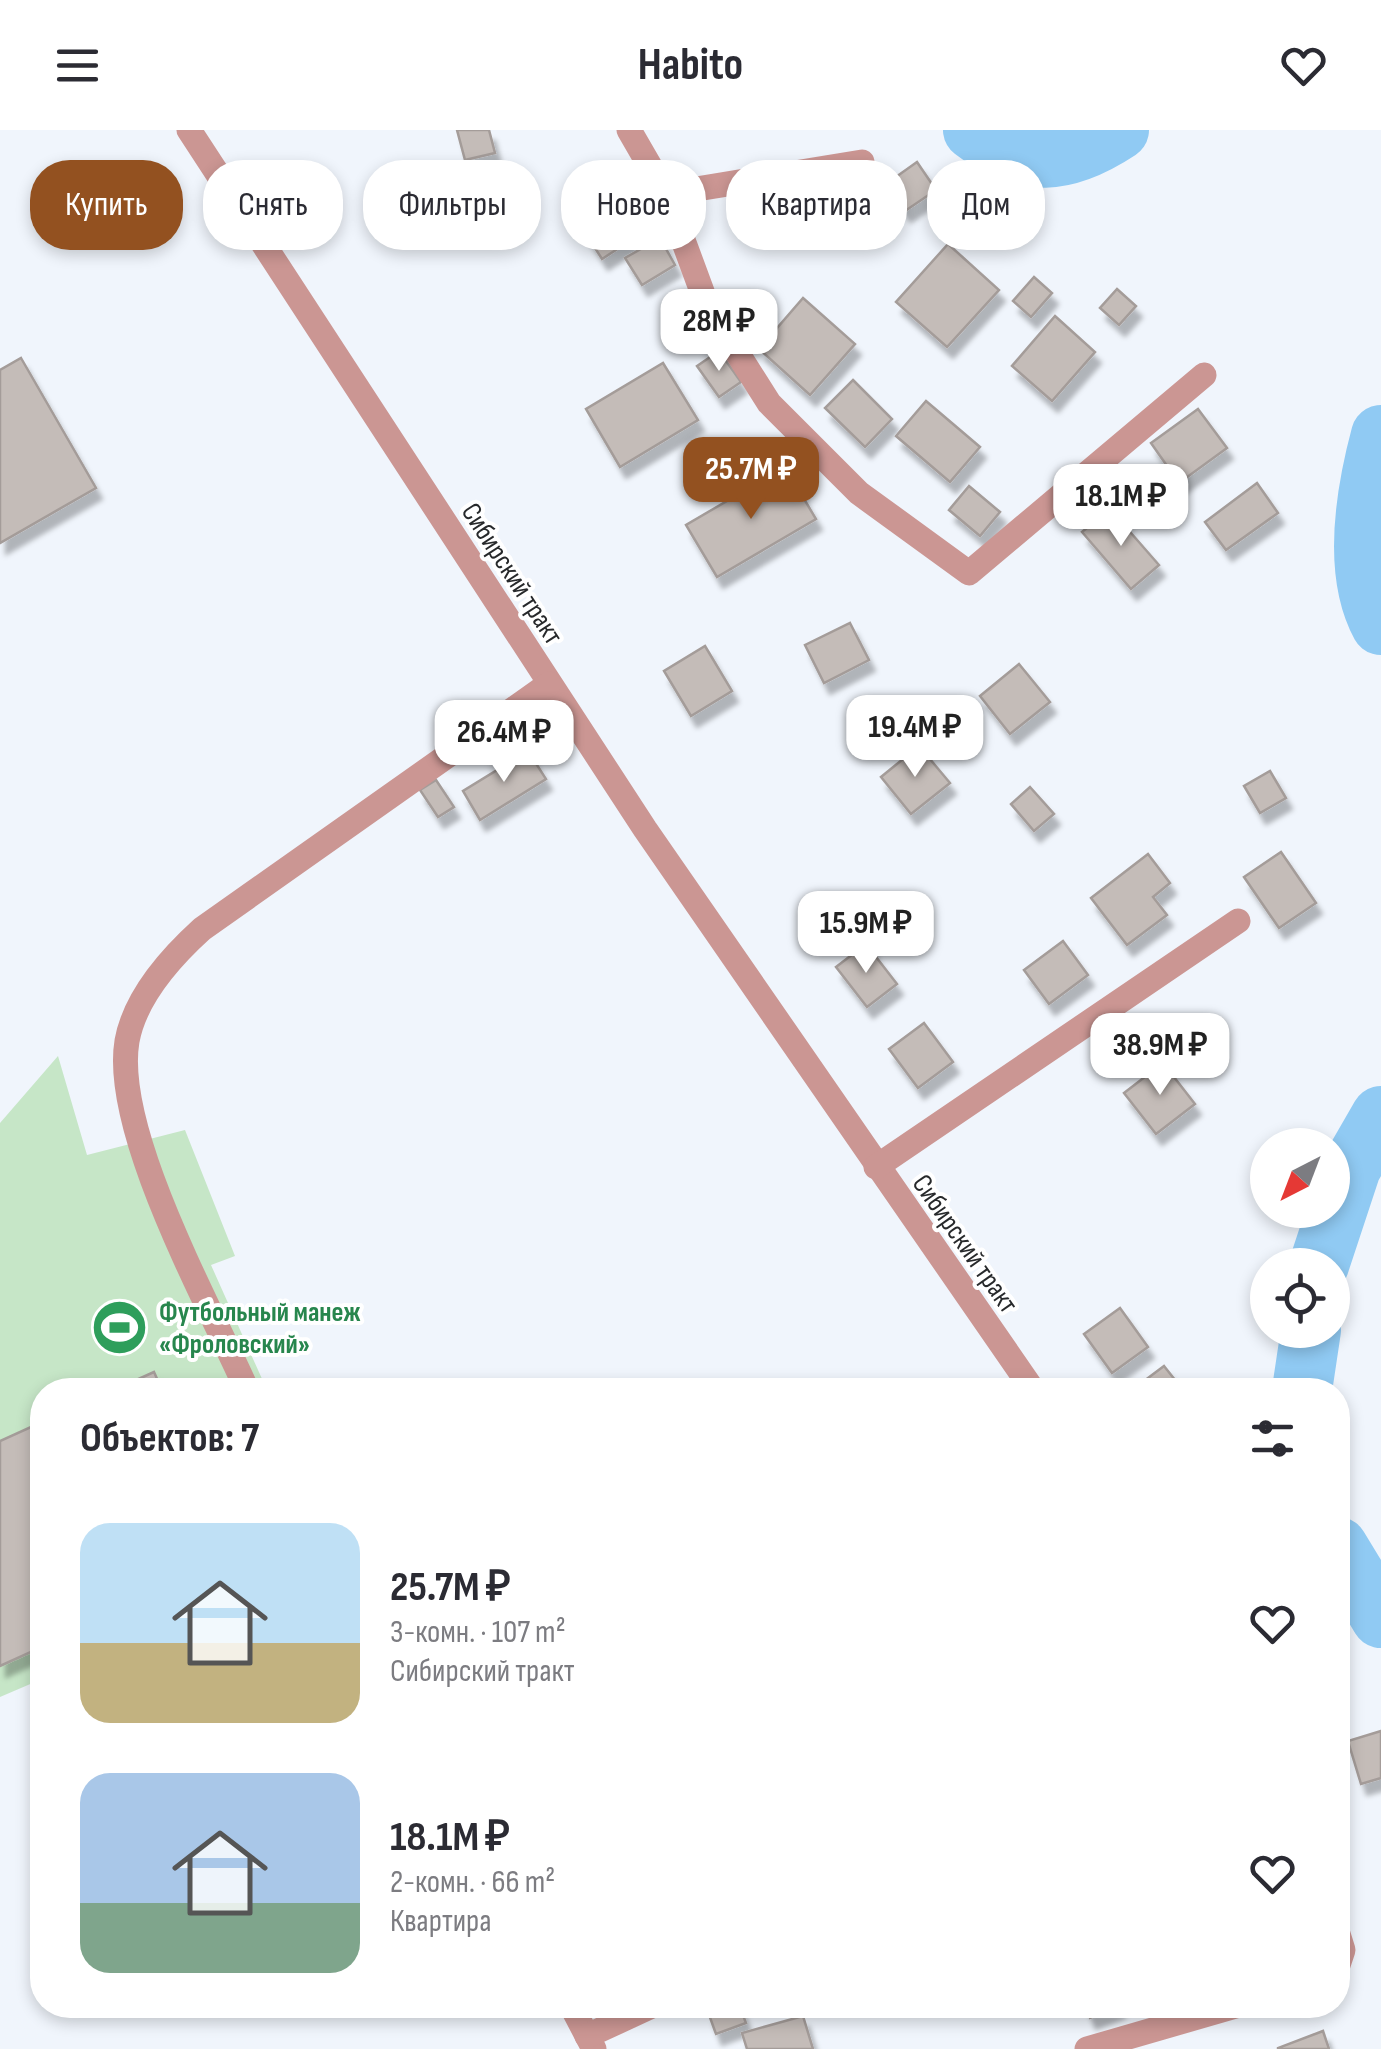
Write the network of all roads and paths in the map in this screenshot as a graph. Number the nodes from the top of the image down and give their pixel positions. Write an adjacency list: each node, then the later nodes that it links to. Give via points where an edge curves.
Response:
1 (189, 130): 6 (street, Сибирский тракт)
2 (629, 130): 3 (street)
3 (646, 160)
4 (687, 250): 5 (street, via 707,305 769,403 859,493 969,573)
5 (1204, 375)
6 (550, 684): 8 (street, Сибирский тракт); 9 (street, via 202,929 164,969 136,1015 124,1065 131,1123)
7 (1238, 921): 8 (street)
8 (876, 1167): 10 (street, Сибирский тракт)
9 (242, 1378)
10 (1025, 1378)
11 (578, 2018): 14 (street)
12 (632, 2018): 14 (street)
13 (1194, 2018): 15 (street)
14 (591, 2043)
15 (1087, 2049)

